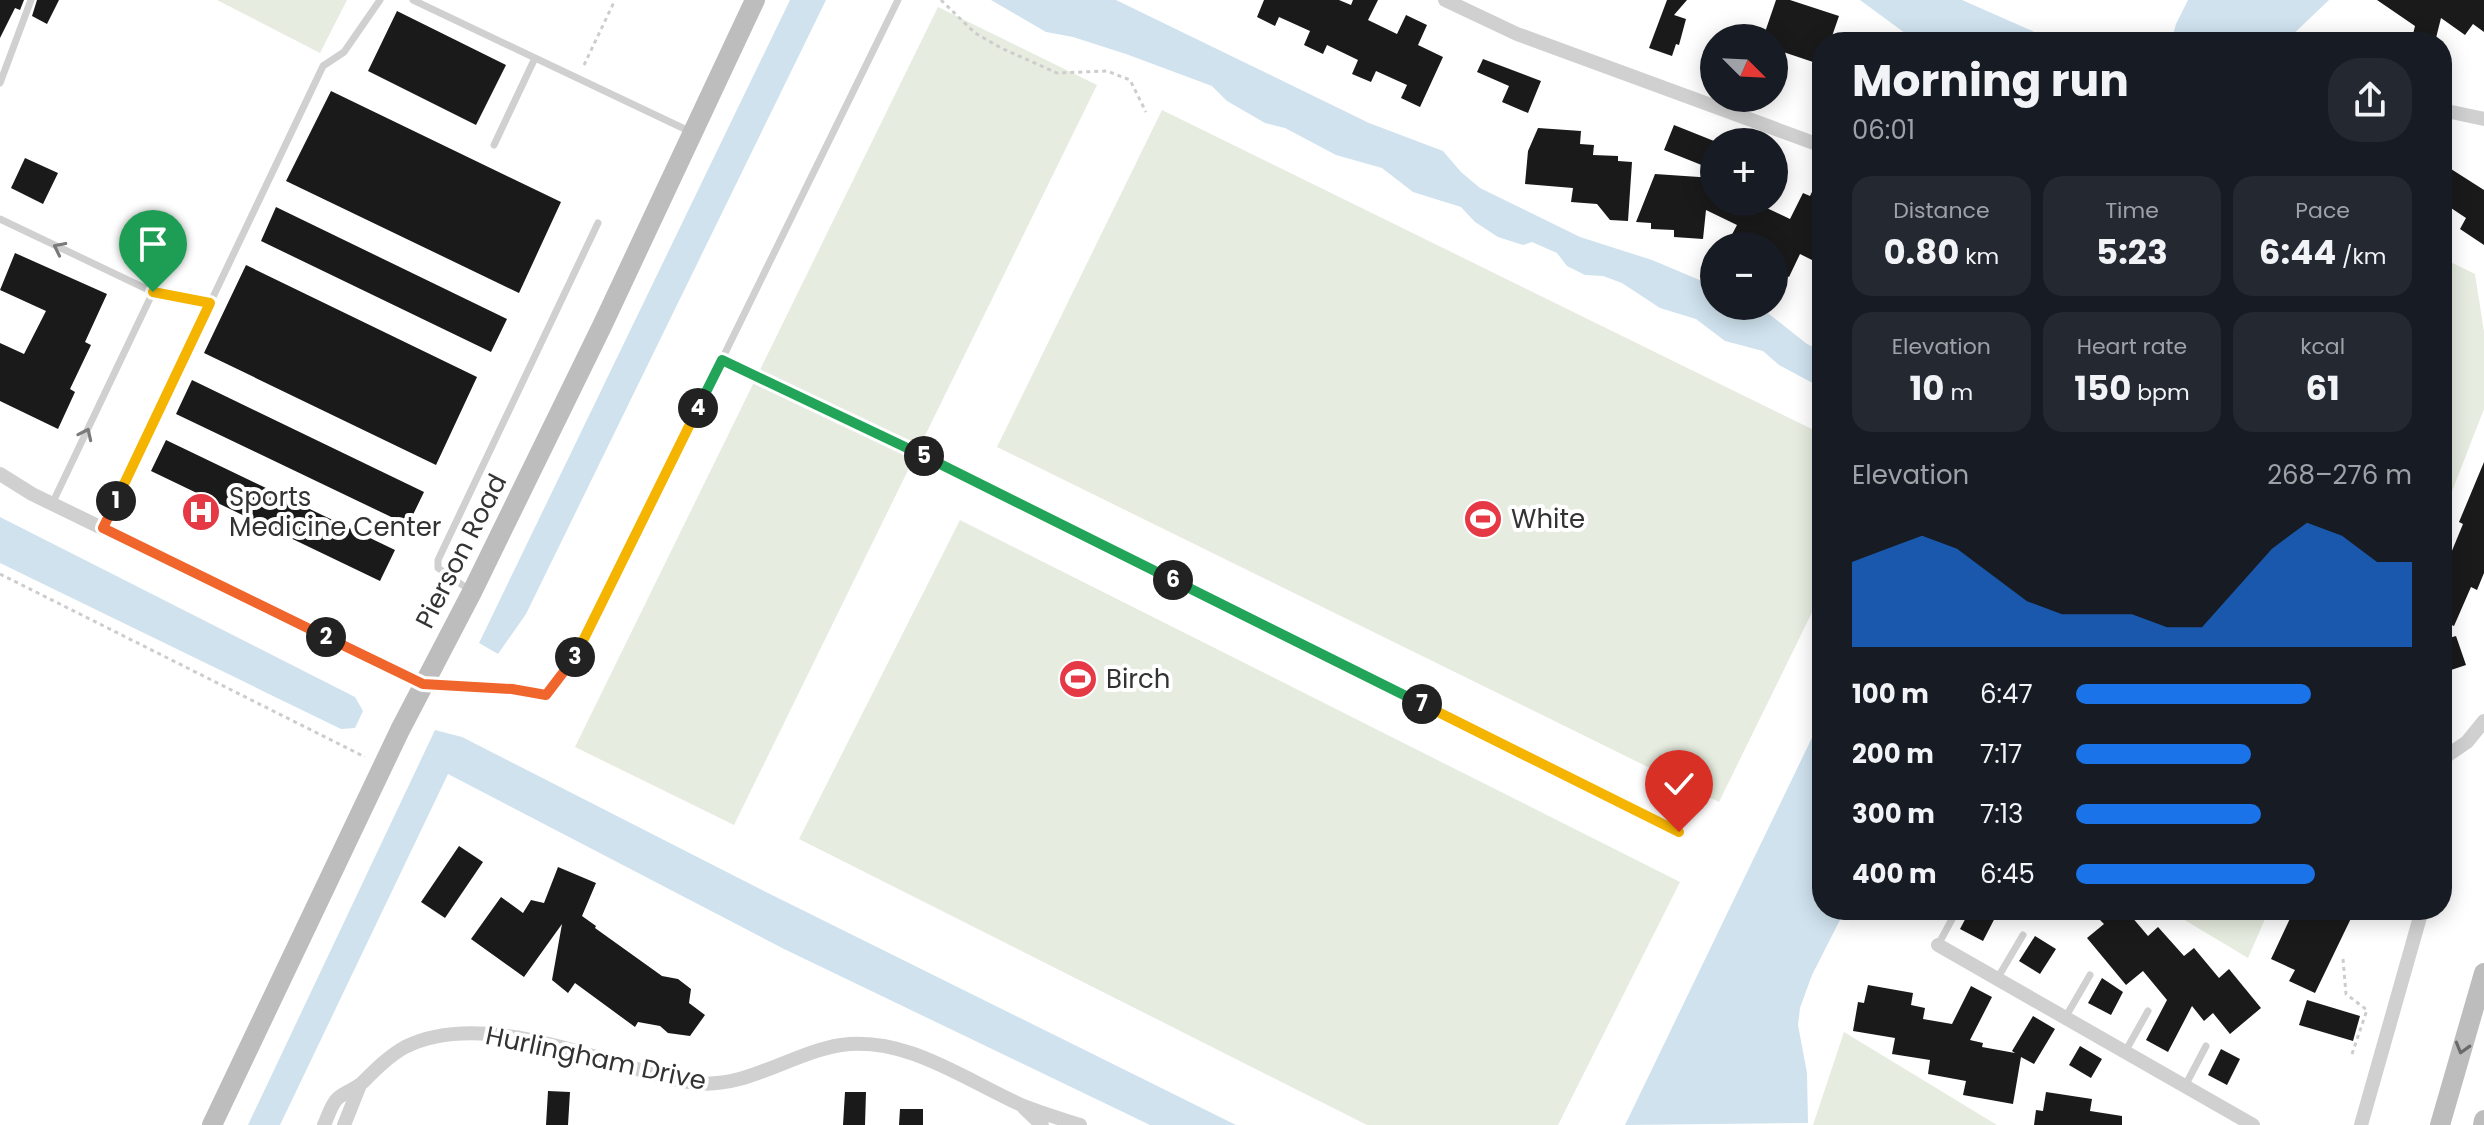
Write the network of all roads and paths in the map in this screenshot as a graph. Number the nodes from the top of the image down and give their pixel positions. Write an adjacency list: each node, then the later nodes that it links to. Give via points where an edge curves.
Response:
1 (31, 0): 11 (lane)
2 (380, 0): 21 (lane, via 344,52 323,66)
3 (413, 0): 9 (lane)
4 (615, 0): 10 (path)
5 (755, 0): 15 (street, Pierson Road)
6 (898, 0): 22 (lane)
7 (941, 0): 12 (path, via 975,33 1057,73 1107,71 1130,80)
8 (1445, 0): 16 (street, via 1517,34)
9 (535, 58): 10 (lane); 17 (lane)
10 (578, 78): 15 (lane)
11 (0, 83)
12 (1146, 112)
13 (2452, 112): 14 (street)
14 (2484, 119)
15 (691, 132): 27 (street, Pierson Road)
16 (1812, 142)
17 (494, 145)
18 (0, 219): 20 (lane, one-way to 18)
19 (598, 223): 27 (lane, via 438,560 438,568)
20 (153, 292): 21 (lane); 24 (lane, one-way to 20)
21 (210, 303): 25 (lane)
22 (722, 360): 28 (lane, via 578,653 546,695); 32 (path)
23 (0, 474): 24 (street)
24 (52, 504): 25 (street)
25 (103, 528): 28 (street)
26 (0, 574): 31 (path)
27 (472, 592): 28 (street, Pierson Road)
28 (423, 684): 31 (street, Pierson Road)
29 (2484, 721): 30 (street)
30 (2452, 752)
31 (383, 766): 49 (street, Pierson Road)
32 (1679, 832)
33 (1952, 920): 36 (lane)
34 (2419, 920): 55 (street)
35 (2023, 935): 40 (lane)
36 (1938, 945): 40 (street)
37 (2343, 959): 45 (path, via 2346,994 2367,1010)
38 (2484, 973): 56 (street, one-way to 56)
39 (2090, 975): 42 (lane)
40 (1997, 979): 42 (street)
41 (2148, 1011): 44 (lane)
42 (2065, 1018): 44 (street)
43 (2206, 1046): 47 (lane)
44 (2125, 1052): 47 (street)
45 (2352, 1054)
46 (360, 1085): 48 (street, Hurlingham Drive, via 404,1048 462,1033 569,1049 697,1084 727,1083 825,1048 856,1044 911,1053); 50 (street, Hurlingham Drive, via 336,1100); 51 (street, Hurlingham Drive)
47 (2185, 1086): 54 (street)
48 (1021, 1105): 52 (street, Hurlingham Drive); 53 (street, Hurlingham Drive)
49 (212, 1125)
50 (324, 1125)
51 (344, 1125)
52 (1042, 1125)
53 (1080, 1125)
54 (2253, 1125)
55 (2361, 1125)
56 (2440, 1125)

